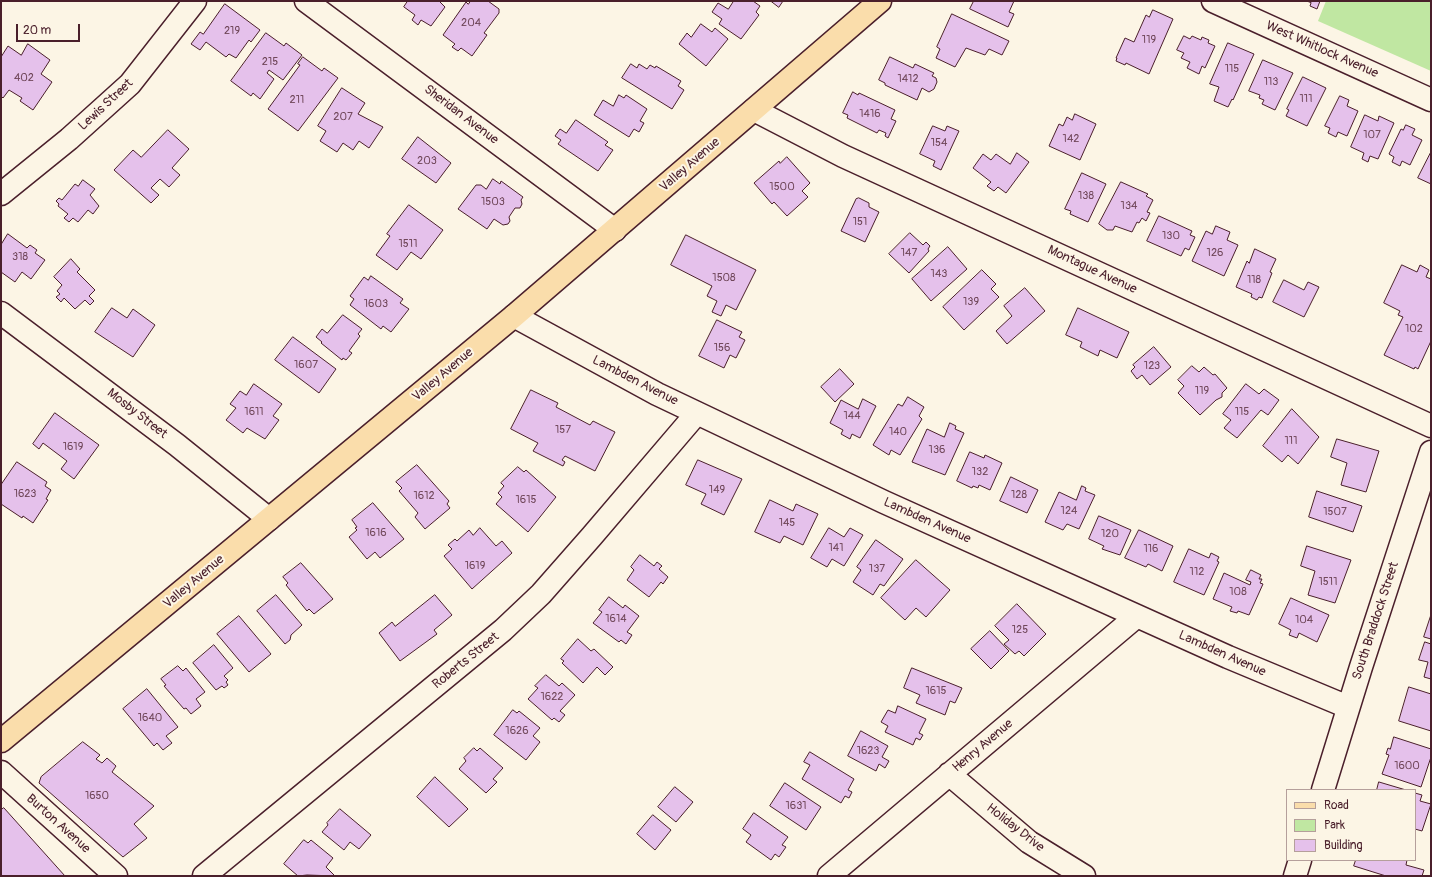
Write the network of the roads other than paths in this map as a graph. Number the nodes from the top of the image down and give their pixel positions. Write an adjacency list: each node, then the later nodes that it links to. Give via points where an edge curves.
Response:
1 (195, 1): 7 (street, Lewis Street, via 130,84 69,139)
2 (306, 1): 8 (street, Sheridan Avenue)
3 (880, 1): 6 (main road, Valley Avenue)
4 (1213, 1): 5 (street, West Whitlock Avenue)
5 (1431, 100)
6 (754, 110): 8 (main road, Valley Avenue); 12 (street, Montague Avenue, via 843,156)
7 (6, 183)
8 (615, 230): 10 (main road, Valley Avenue)
9 (1, 313): 14 (street, Mosby Street, via 177,445)
10 (514, 316): 11 (street, Lambden Avenue, via 621,376); 14 (main road, Valley Avenue)
11 (697, 413): 15 (street, Lambden Avenue, via 884,502); 23 (street, Roberts Street, via 541,594 503,630)
12 (1431, 426)
13 (1431, 452): 16 (street, South Braddock Street)
14 (269, 520): 17 (main road, Valley Avenue)
15 (1137, 616): 16 (street, Lambden Avenue); 19 (street, Henry Avenue)
16 (1348, 707): 20 (street, South Braddock Street)
17 (1, 741)
18 (1, 772): 22 (street, Burton Avenue)
19 (949, 774): 24 (street, Henry Avenue); 25 (street, Holiday Drive, via 1029,842)
20 (1323, 789)
21 (1300, 861): 26 (street)
22 (116, 876)
23 (204, 876)
24 (828, 876)
25 (1084, 876)
26 (1295, 876)

